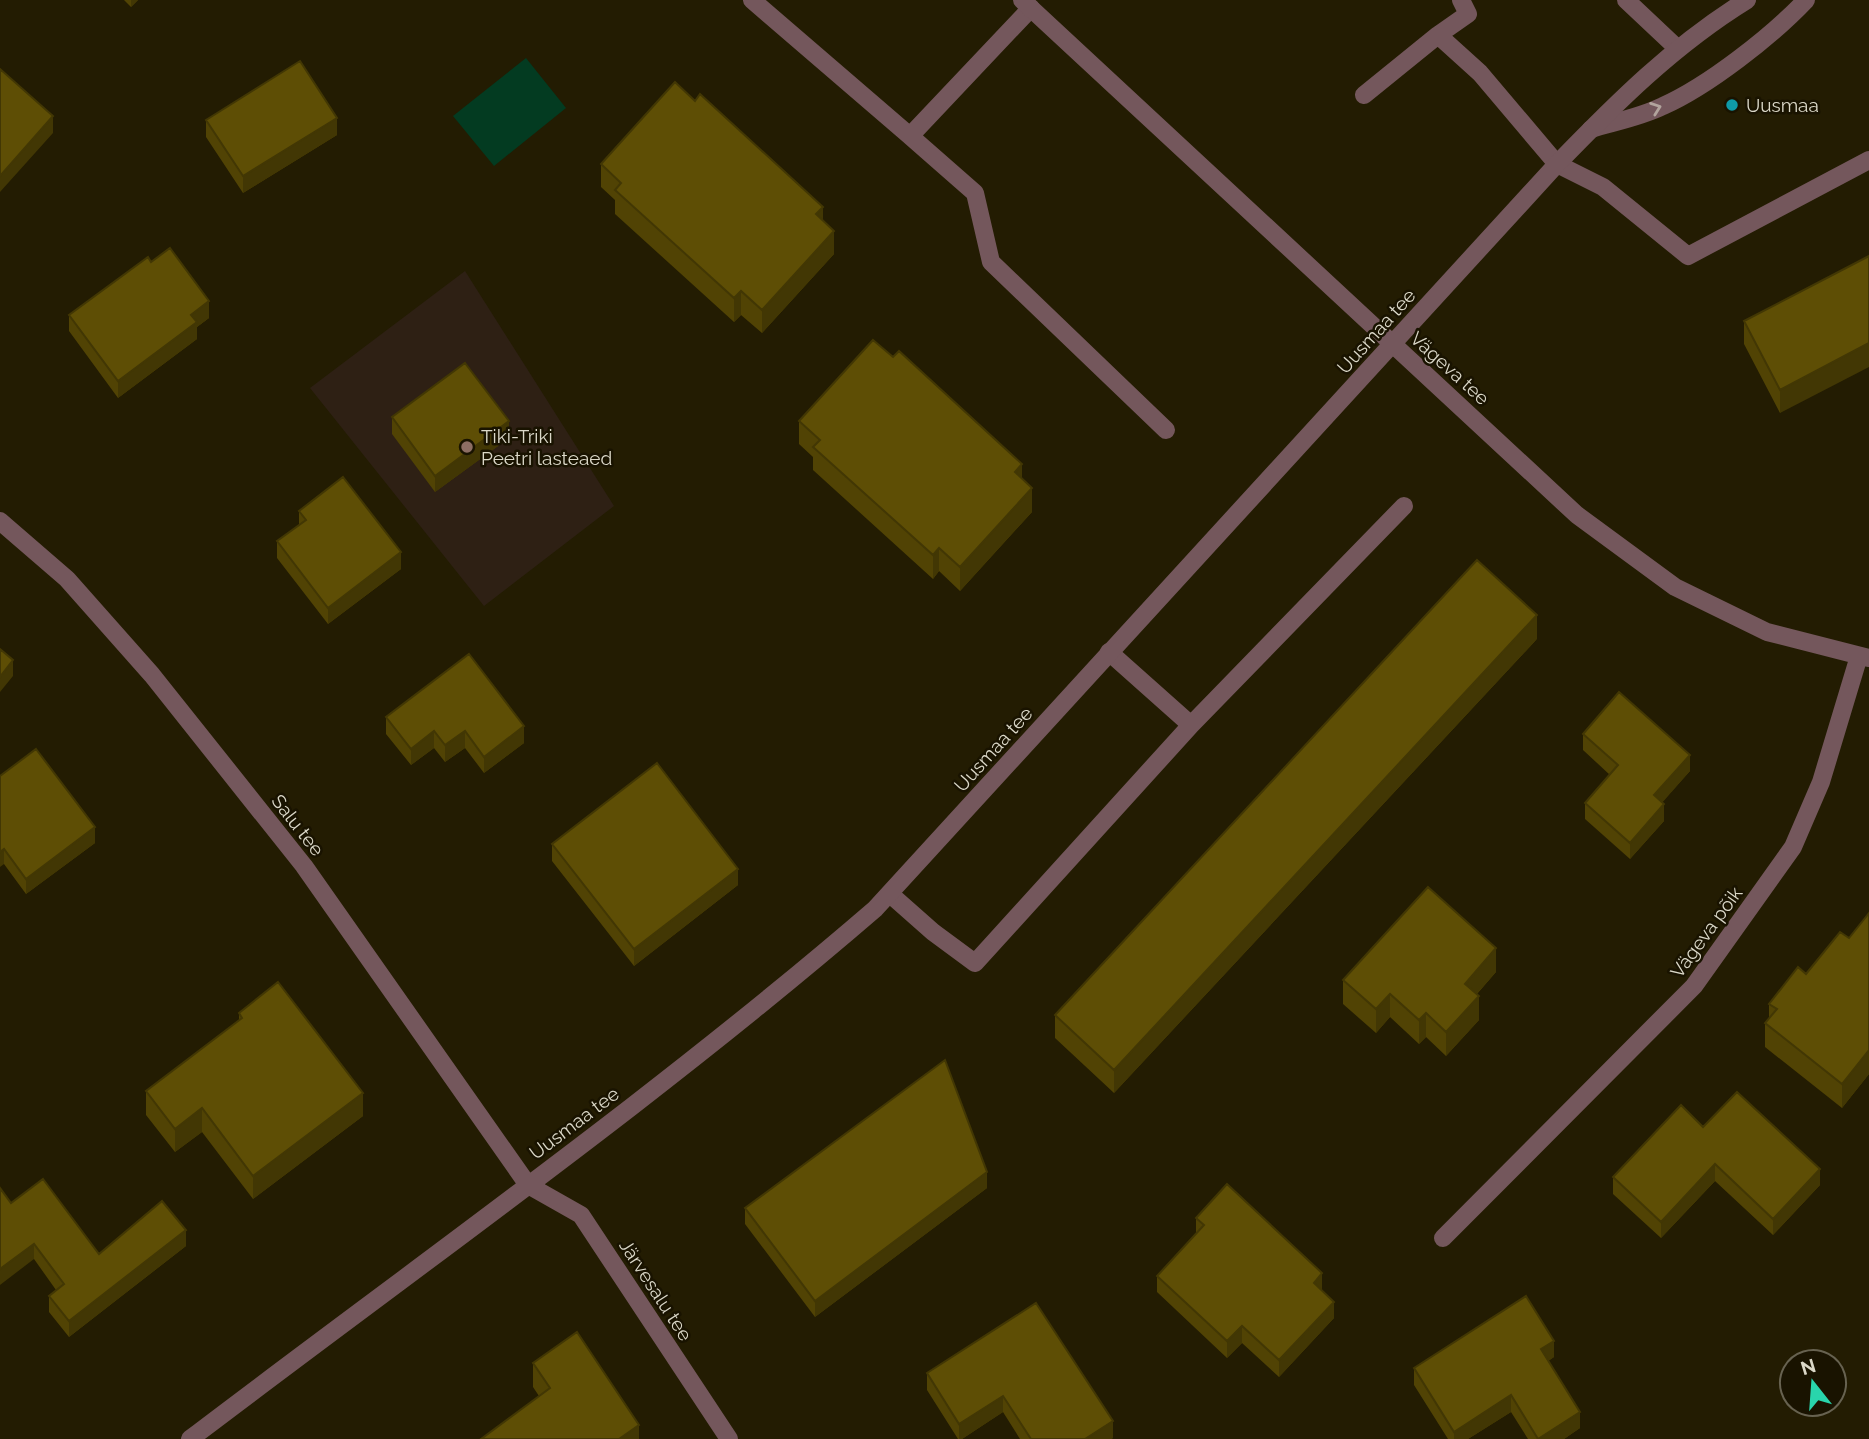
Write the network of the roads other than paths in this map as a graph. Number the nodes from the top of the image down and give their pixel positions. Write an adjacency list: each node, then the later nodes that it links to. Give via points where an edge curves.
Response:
1 (752, 0): 11 (street)
2 (1461, 0): 7 (street, via 1468,14)
3 (1626, 0): 8 (street)
4 (1747, 0): 8 (street, Uusmaa tee)
5 (1806, 0): 10 (street, one-way to 5, via 1663,106 1721,69 1787,20)
6 (1027, 4): 11 (street); 14 (street, Vägeva tee)
7 (1438, 35): 9 (street); 13 (street, via 1480,73)
8 (1677, 48): 10 (street, Uusmaa tee)
9 (1364, 95)
10 (1591, 129): 13 (street, Uusmaa tee)
11 (910, 136): 15 (street, via 975,193 991,262)
12 (1869, 160): 13 (street, via 1688,256 1602,187)
13 (1557, 164): 14 (street, Uusmaa tee)
14 (1392, 344): 18 (street, Uusmaa tee); 19 (street, Vägeva tee, via 1577,514 1675,587 1767,632)
15 (1166, 430)
16 (1404, 506): 20 (street)
17 (0, 521): 22 (street, Salu tee, via 67,579 169,696 304,866)
18 (1109, 652): 20 (street); 21 (street, Uusmaa tee)
19 (1864, 657): 23 (street, Vägeva põik, via 1793,847 1695,986)
20 (1191, 725): 21 (street, via 975,963)
21 (890, 894): 22 (street, Uusmaa tee, via 782,989)
22 (528, 1185): 24 (street, Uusmaa tee); 25 (street, Järvesalu tee, via 581,1214)
23 (1443, 1238)
24 (190, 1439)
25 (729, 1439)

